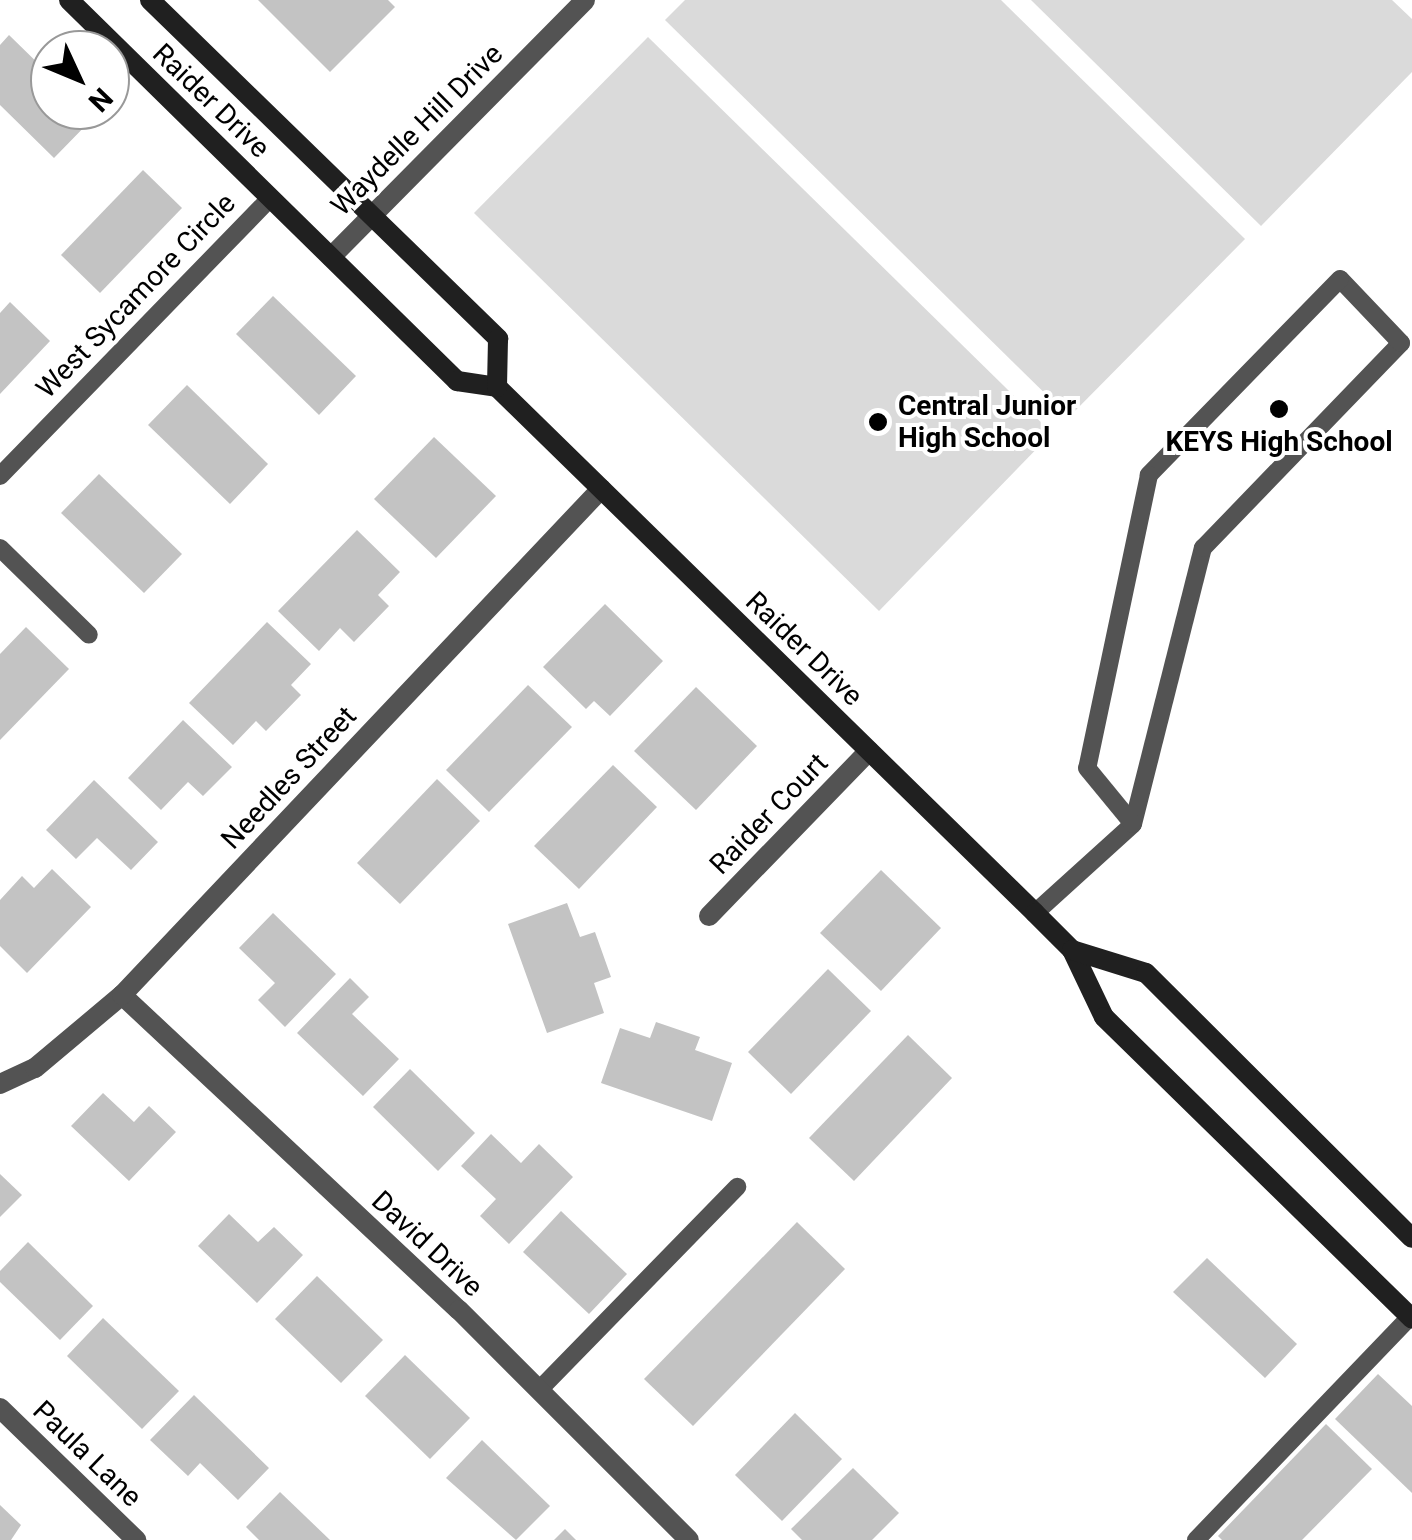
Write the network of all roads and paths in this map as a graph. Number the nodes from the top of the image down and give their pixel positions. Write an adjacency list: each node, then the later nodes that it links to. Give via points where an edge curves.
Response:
1 (69, 0): 4 (main road, Raider Drive)
2 (150, 0): 5 (main road, Raider Drive)
3 (585, 0): 5 (street, Waydelle Hill Drive)
4 (270, 198): 6 (main road, Raider Drive); 9 (lane, West Sycamore Circle)
5 (371, 216): 6 (street, Waydelle Hill Drive); 8 (main road, Raider Drive, via 498,339)
6 (330, 257): 8 (main road, Raider Drive, via 457,381)
7 (1407, 338): 14 (lane, via 1203,548); 14 (lane, via 1340,279 1148,476 1087,768)
8 (497, 388): 10 (main road, Raider Drive)
9 (0, 476)
10 (601, 489): 13 (main road, Raider Drive); 18 (street, Needles Street)
11 (0, 548): 12 (lane)
12 (88, 635)
13 (869, 750): 15 (main road, Raider Drive); 16 (street, Raider Court)
14 (1133, 824): 15 (lane)
15 (1034, 913): 17 (main road, Raider Drive)
16 (709, 916)
17 (1072, 950): 21 (main road, Raider Drive, via 1146,974); 22 (main road, Raider Drive, via 1104,1016)
18 (122, 995): 19 (street, Needles Street, via 35,1068); 23 (street, David Drive)
19 (0, 1084)
20 (737, 1187): 23 (lane)
21 (1412, 1238)
22 (1411, 1318): 25 (lane)
23 (539, 1390): 27 (street, David Drive)
24 (0, 1408): 26 (street, Paula Lane)
25 (1201, 1538)
26 (136, 1540)
27 (689, 1540)

